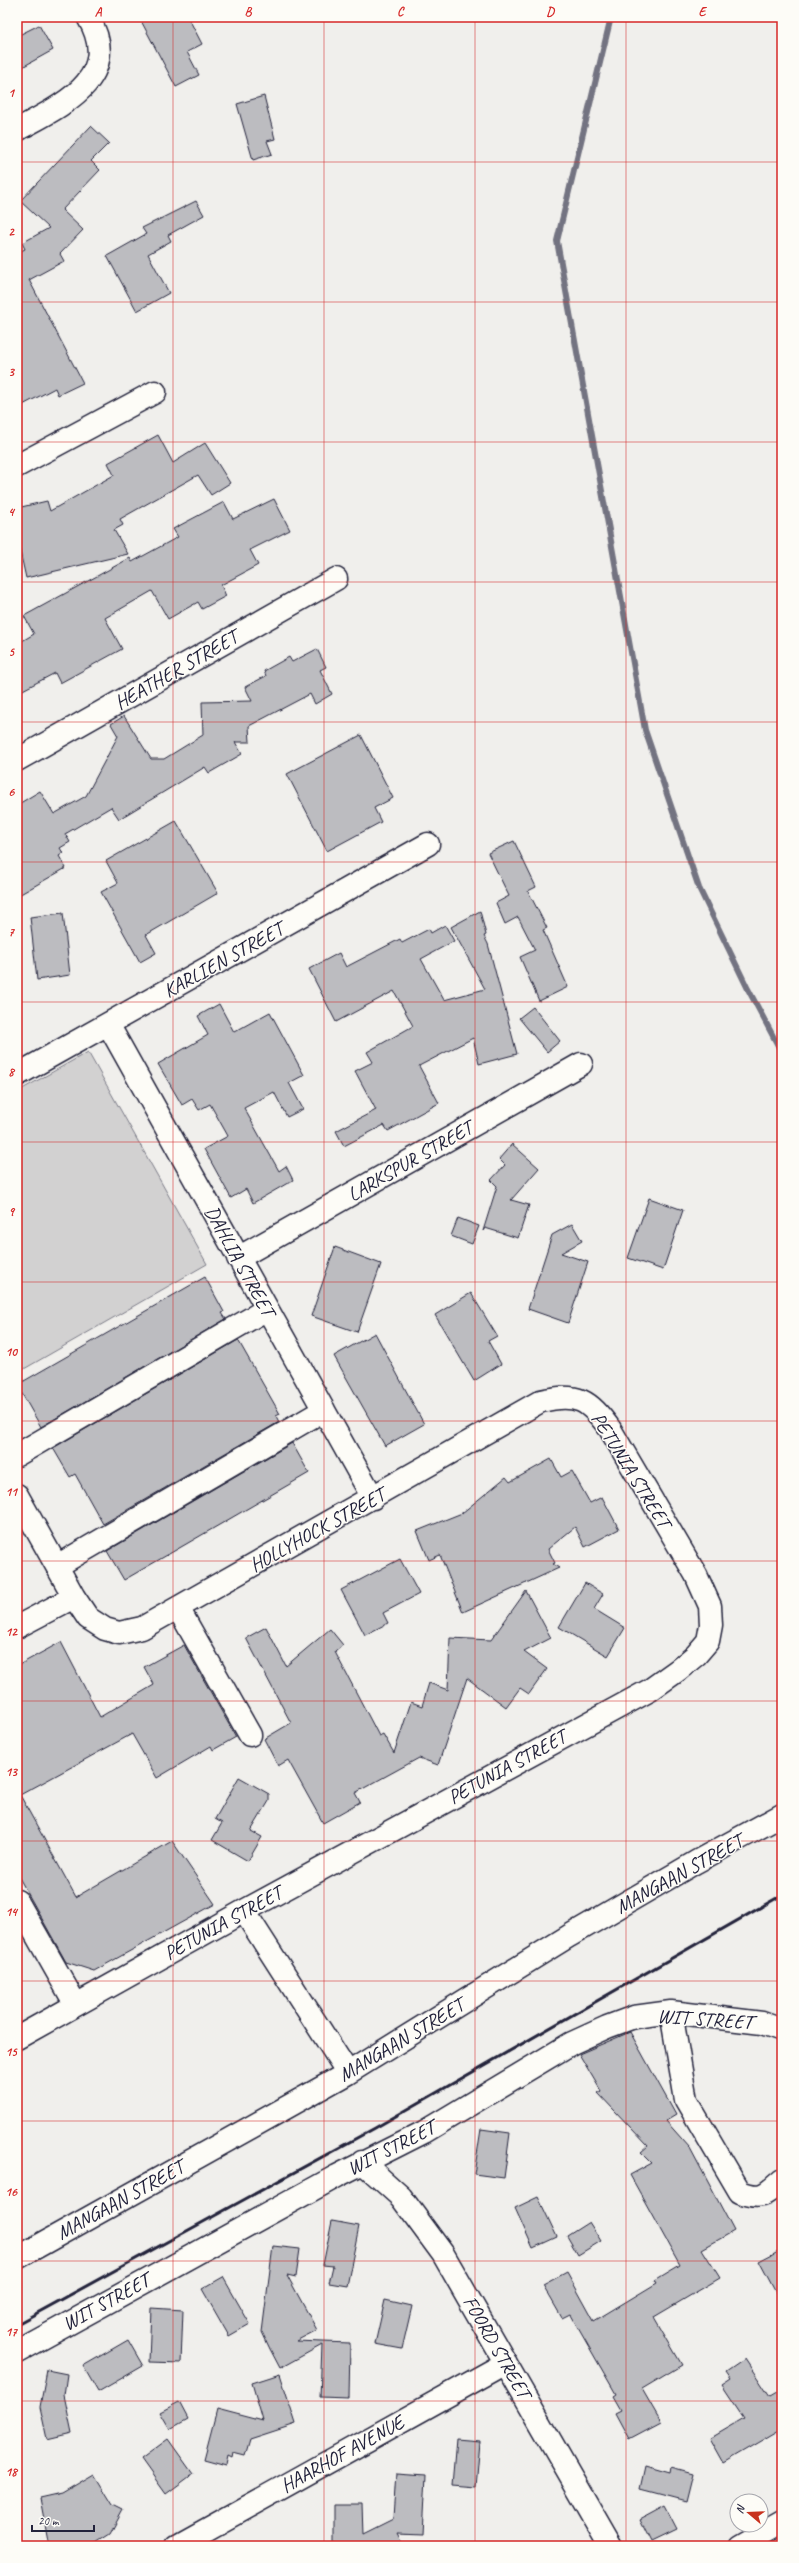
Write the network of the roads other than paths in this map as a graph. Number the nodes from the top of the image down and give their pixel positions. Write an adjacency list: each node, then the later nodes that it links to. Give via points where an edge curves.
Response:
1 (88, 17): 2 (street, via 99,44 100,58 94,76 65,101)
2 (17, 130)
3 (155, 392): 4 (street)
4 (17, 466)
5 (336, 579): 6 (street, HEATHER STREET)
6 (17, 760)
7 (428, 844): 8 (street, KARLIEN STREET)
8 (108, 1024): 10 (street, KARLIEN STREET); 11 (street, DAHLIA STREET)
9 (581, 1064): 11 (street, LARKSPUR STREET)
10 (17, 1075)
11 (238, 1258): 12 (street, DAHLIA STREET)
12 (267, 1309): 14 (street, DAHLIA STREET); 15 (street)
13 (541, 1401): 17 (street, HOLLYHOCK STREET); 25 (street, PETUNIA STREET, via 561,1396 574,1397 587,1403 610,1429 696,1575 710,1606 711,1625 708,1641 696,1655 650,1690)
14 (324, 1410): 17 (street, DAHLIA STREET); 18 (street)
15 (17, 1455)
16 (17, 1495): 18 (street)
17 (373, 1498): 20 (street, HOLLYHOCK STREET)
18 (57, 1566): 19 (street)
19 (74, 1597): 20 (street, HOLLYHOCK STREET, via 88,1618 105,1629 119,1632 142,1628); 21 (street)
20 (178, 1608): 22 (street)
21 (17, 1628)
22 (250, 1735)
23 (782, 1815): 30 (street, MANGAAN STREET, via 569,1936)
24 (17, 1902): 26 (street)
25 (244, 1911): 26 (street, PETUNIA STREET); 30 (street)
26 (76, 2005): 29 (street, PETUNIA STREET)
27 (671, 2012): 28 (street, WIT STREET, via 762,2023); 31 (street, WIT STREET, via 634,2017 572,2043 424,2132); 32 (street, via 686,2100 740,2192 754,2197 764,2196)
28 (782, 2030)
29 (17, 2038)
30 (348, 2073): 33 (street, MANGAAN STREET)
31 (362, 2162): 34 (street, WIT STREET); 35 (street, FOORD STREET, via 401,2197 443,2254)
32 (782, 2180)
33 (17, 2258)
34 (17, 2352)
35 (506, 2362): 37 (street, HAARHOF AVENUE); 38 (street, FOORD STREET)
36 (782, 2522): 39 (street)
37 (177, 2546)
38 (612, 2546)
39 (740, 2546)

